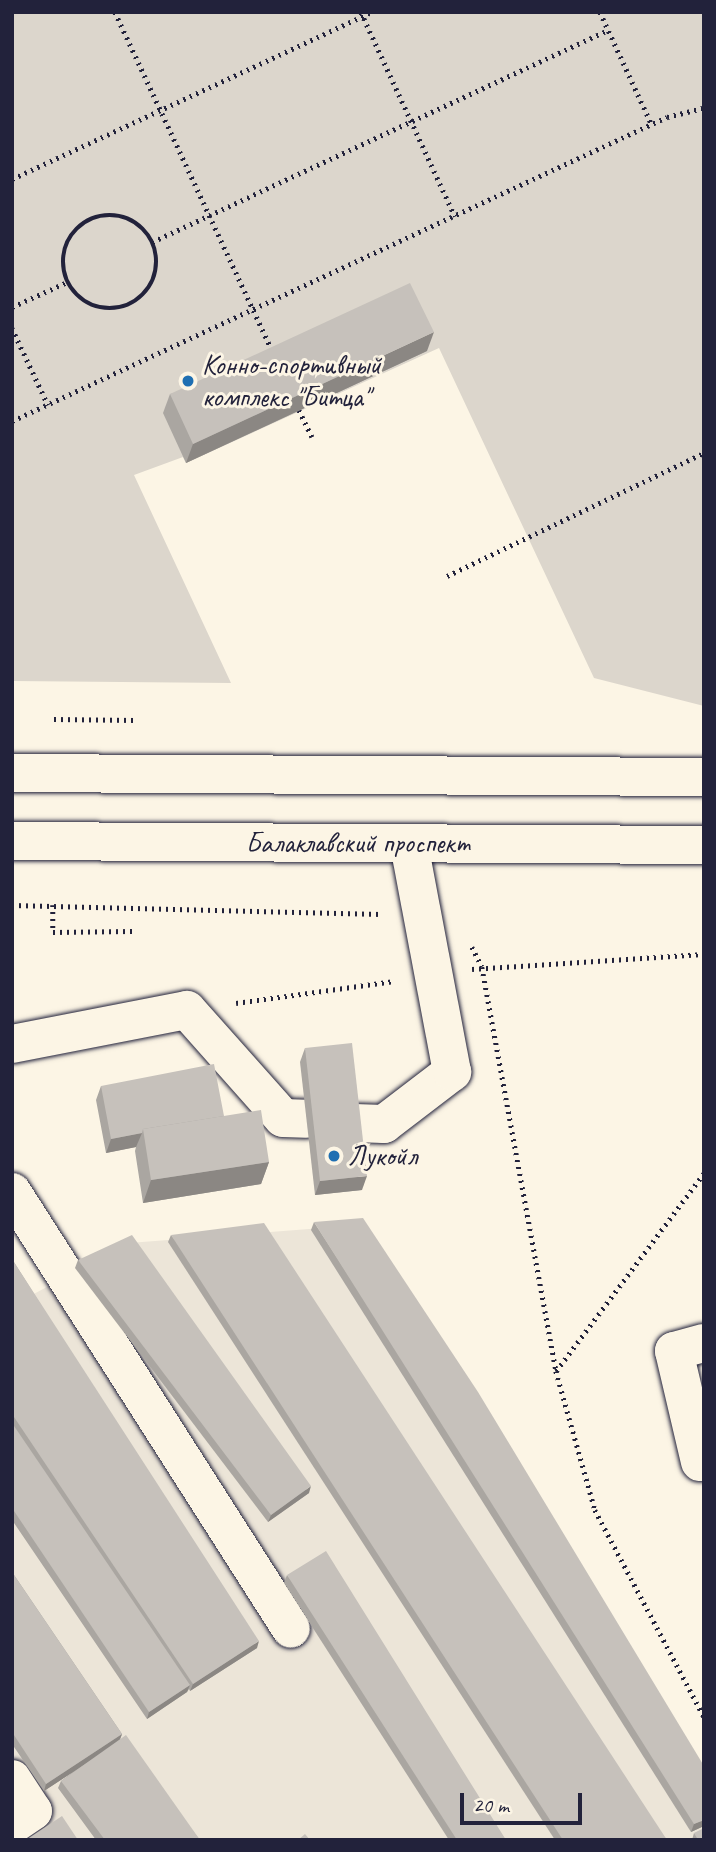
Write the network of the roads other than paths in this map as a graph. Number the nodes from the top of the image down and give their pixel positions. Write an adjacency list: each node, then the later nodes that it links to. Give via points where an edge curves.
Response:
1 (12, 773): 2 (main road)
2 (704, 777)
3 (12, 841): 4 (main road, Балаклавский проспект)
4 (409, 844): 5 (main road, Балаклавский проспект); 8 (main road, via 452,1072 384,1124)
5 (704, 845)
6 (12, 1044): 7 (main road, via 187,1010 283,1118)
7 (306, 1119)
8 (354, 1122)
9 (12, 1192): 12 (main road)
10 (704, 1343): 11 (main road, via 674,1351)
11 (700, 1462)
12 (291, 1629)
13 (12, 1779): 14 (main road, via 33,1811)
14 (12, 1825)

